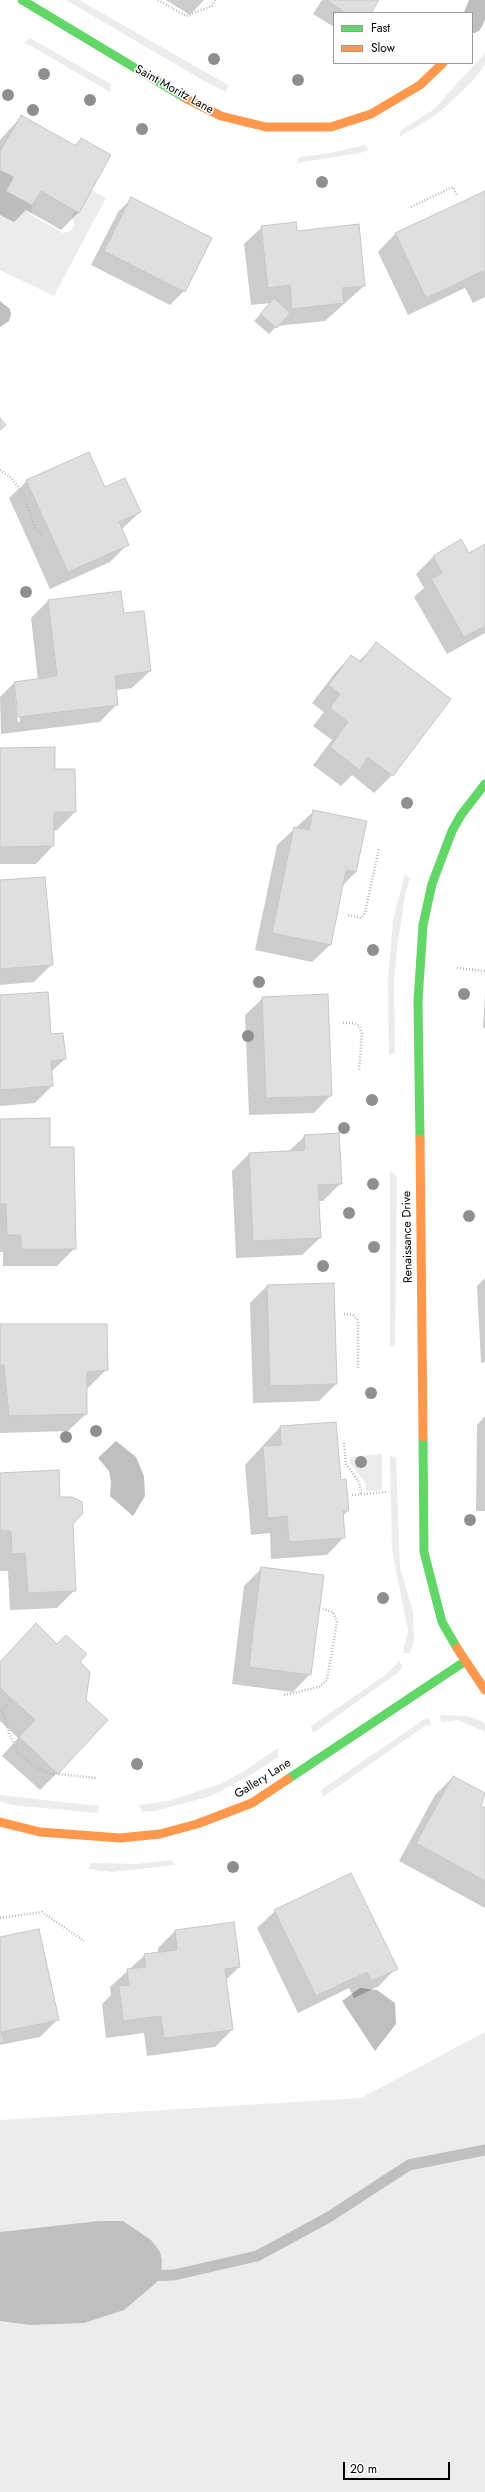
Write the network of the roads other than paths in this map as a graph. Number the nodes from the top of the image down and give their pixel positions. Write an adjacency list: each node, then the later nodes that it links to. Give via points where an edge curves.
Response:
1 (22, 0): 4 (street, Saint Moritz Lane, via 189,101 221,116 266,128 331,128 365,116 401,98 420,85)
2 (482, 0): 3 (street)
3 (473, 20)
4 (442, 64)
5 (485, 784): 6 (street, Renaissance Drive, via 452,831 432,884 423,925 418,1001 424,1552 442,1622)
6 (464, 1662): 7 (street, Renaissance Drive); 8 (street, Gallery Lane, via 252,1803 198,1824 160,1834 120,1838 40,1832)
7 (485, 1690)
8 (0, 1822)

